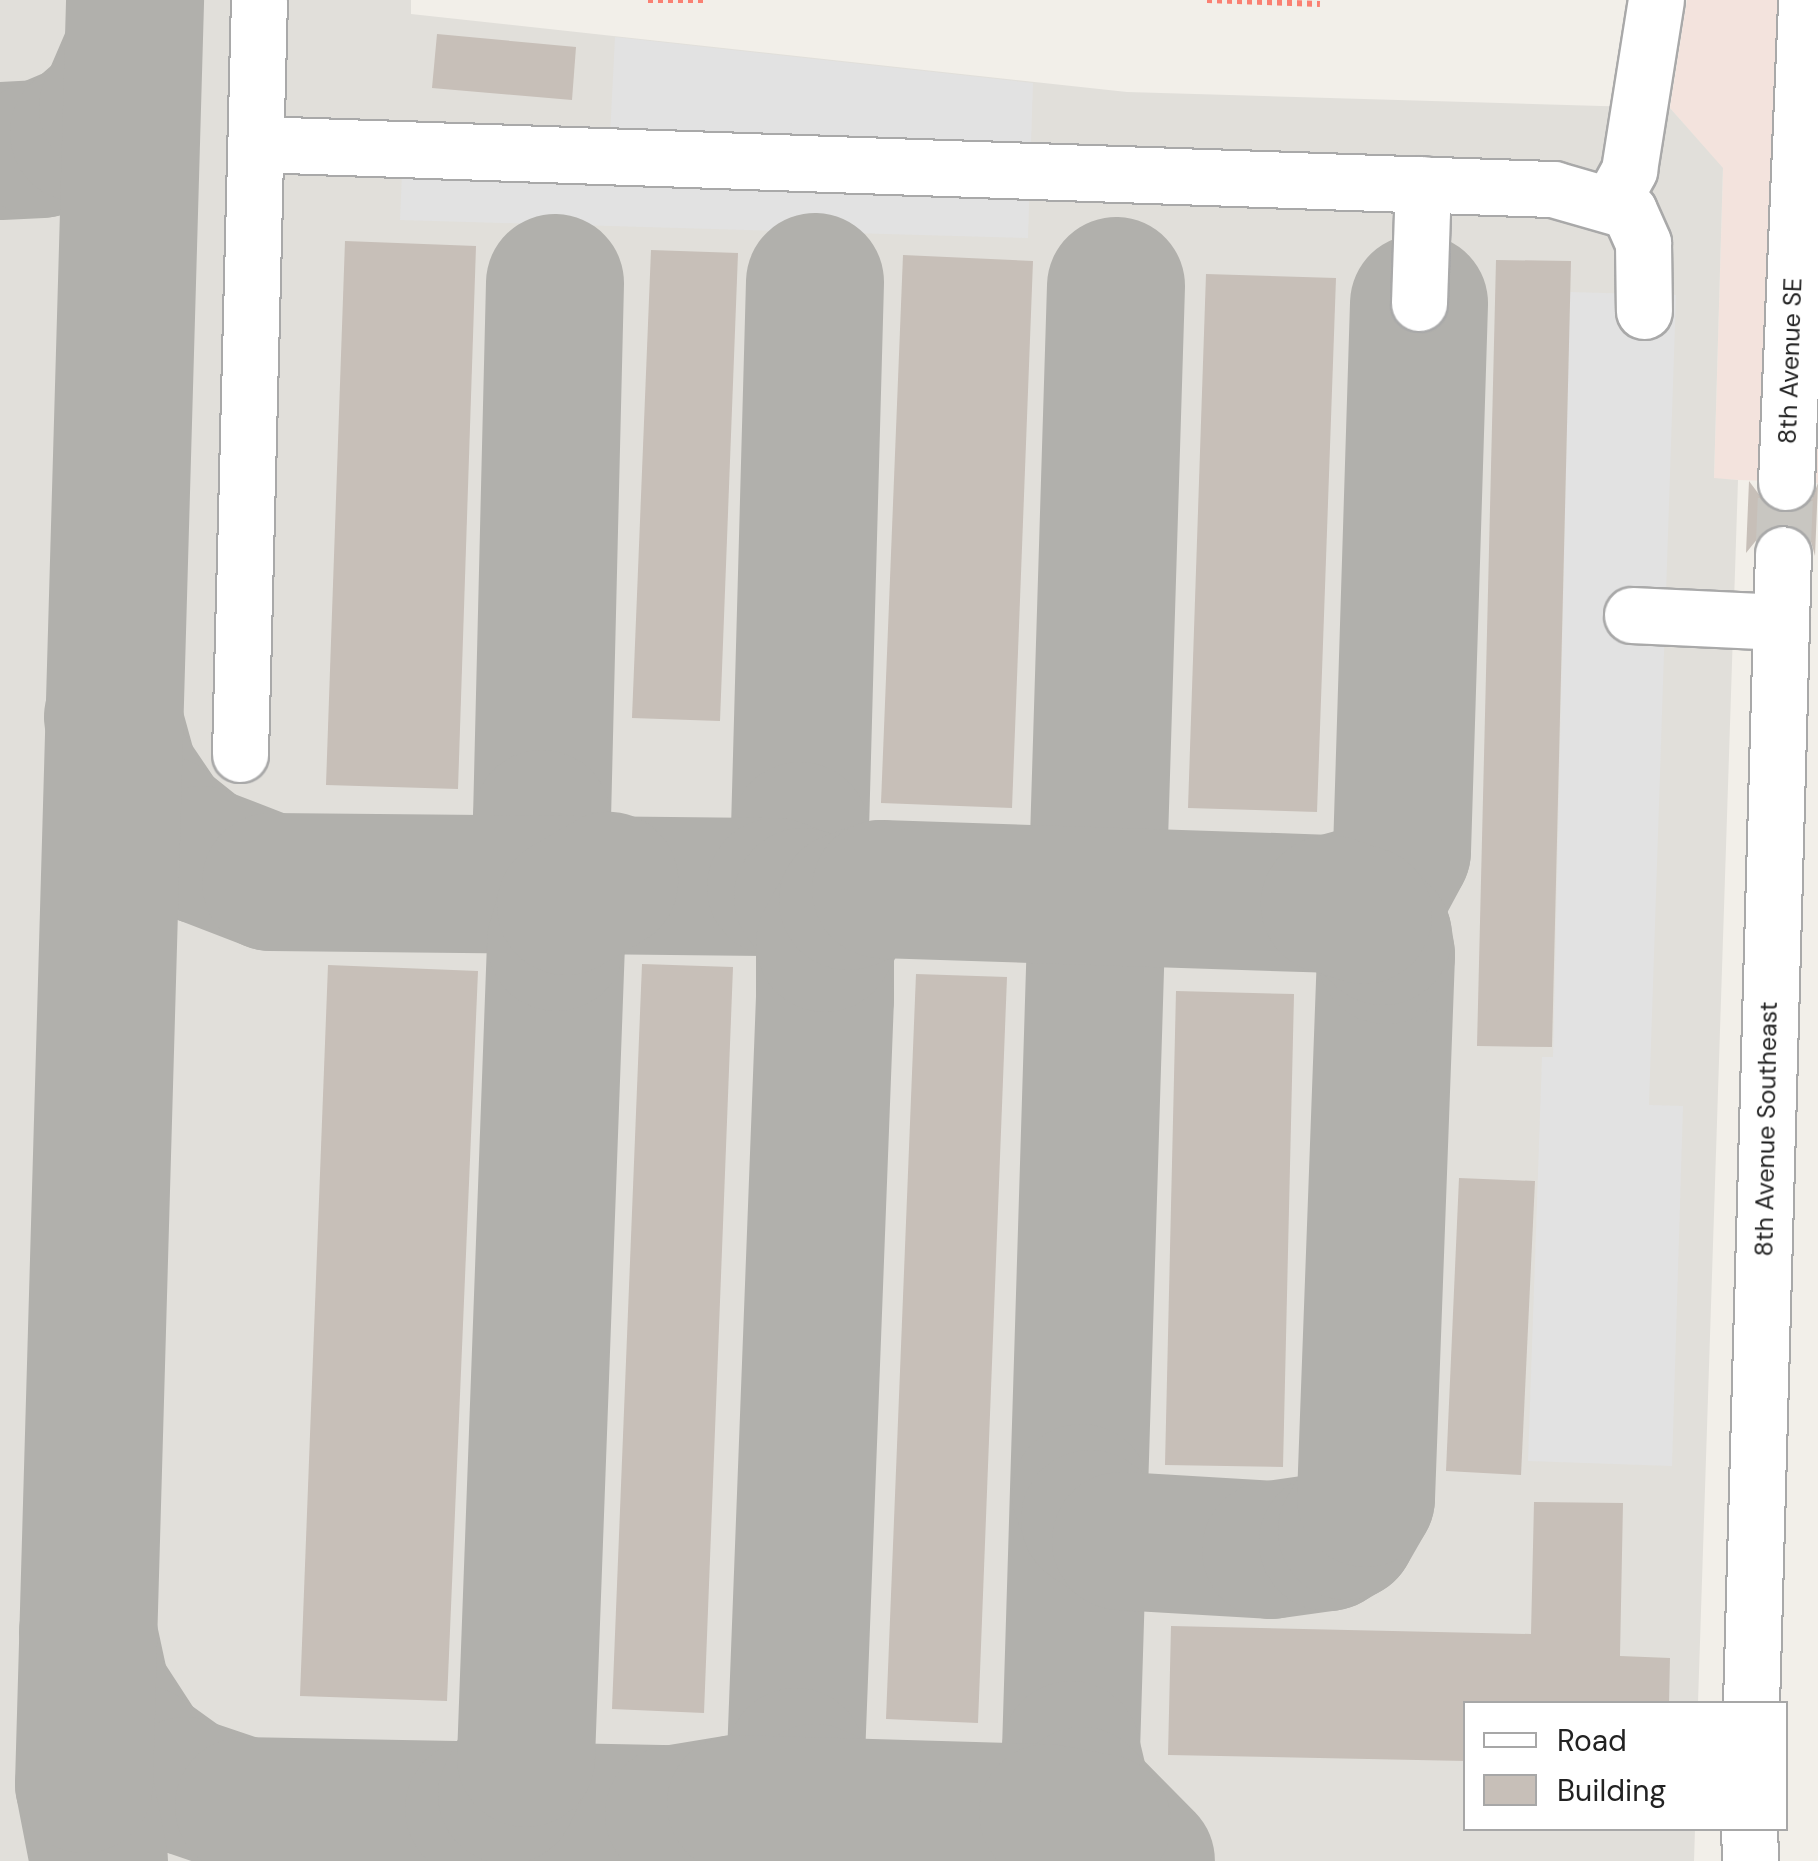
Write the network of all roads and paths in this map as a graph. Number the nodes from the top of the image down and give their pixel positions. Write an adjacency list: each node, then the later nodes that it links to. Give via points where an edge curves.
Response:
1 (259, 0): 8 (street)
2 (648, 0): 3 (path)
3 (708, 0)
4 (1207, 0): 7 (path)
5 (1656, 0): 10 (street, via 1630,170)
6 (1806, 0): 13 (street, 8th Avenue SE)
7 (1320, 4)
8 (256, 144): 9 (street); 17 (street)
9 (1422, 184): 10 (street, via 1553,189); 11 (street)
10 (1611, 203): 12 (street, via 1629,211 1643,243)
11 (1419, 303)
12 (1644, 311)
13 (1786, 482)
14 (1784, 554): 16 (street, 8th Avenue Southeast)
15 (1632, 615): 16 (street)
16 (1781, 622): 18 (street, 8th Avenue Southeast)
17 (240, 754)
18 (1751, 1701)
19 (1749, 1831): 20 (street)
20 (1750, 1861)

